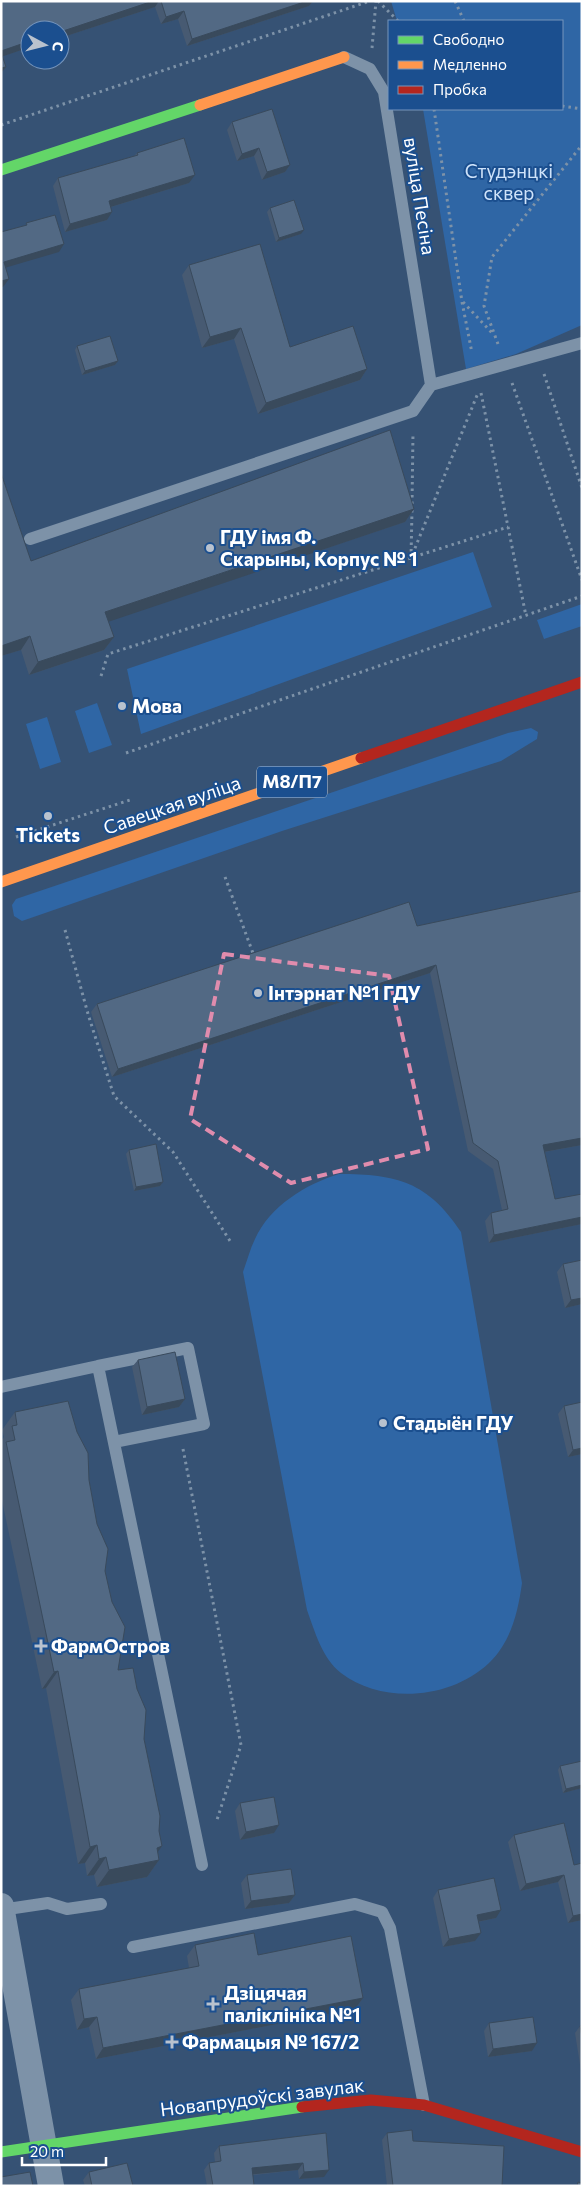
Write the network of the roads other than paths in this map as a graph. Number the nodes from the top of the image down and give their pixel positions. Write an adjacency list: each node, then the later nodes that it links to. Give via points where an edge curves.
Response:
1 (344, 57): 2 (street, вуліца Песіна); 4 (lane, вуліца Песіна, via 370,69 384,92)
2 (1, 170)
3 (582, 343): 4 (lane)
4 (431, 385): 5 (lane, via 413,411 404,415)
5 (30, 539)
6 (582, 682): 7 (street, Савецкая вуліца / М8/П7)
7 (1, 882)
8 (98, 1366): 9 (lane); 10 (lane); 10 (lane, via 188,1348 204,1424)
9 (1, 1387)
10 (114, 1442): 11 (lane)
11 (202, 1865)
12 (101, 1904): 13 (lane, via 67,1909 48,1903)
13 (2, 1908): 16 (street)
14 (133, 1947): 15 (lane, via 355,1904 382,1912 390,1928)
15 (424, 2105): 16 (street, Новапрудоўскі завулак, via 371,2100 326,2103); 18 (street, Новапрудоўскі завулак)
16 (42, 2144): 17 (street, Новапрудоўскі завулак); 19 (street)
17 (1, 2152)
18 (582, 2152)
19 (51, 2186)

